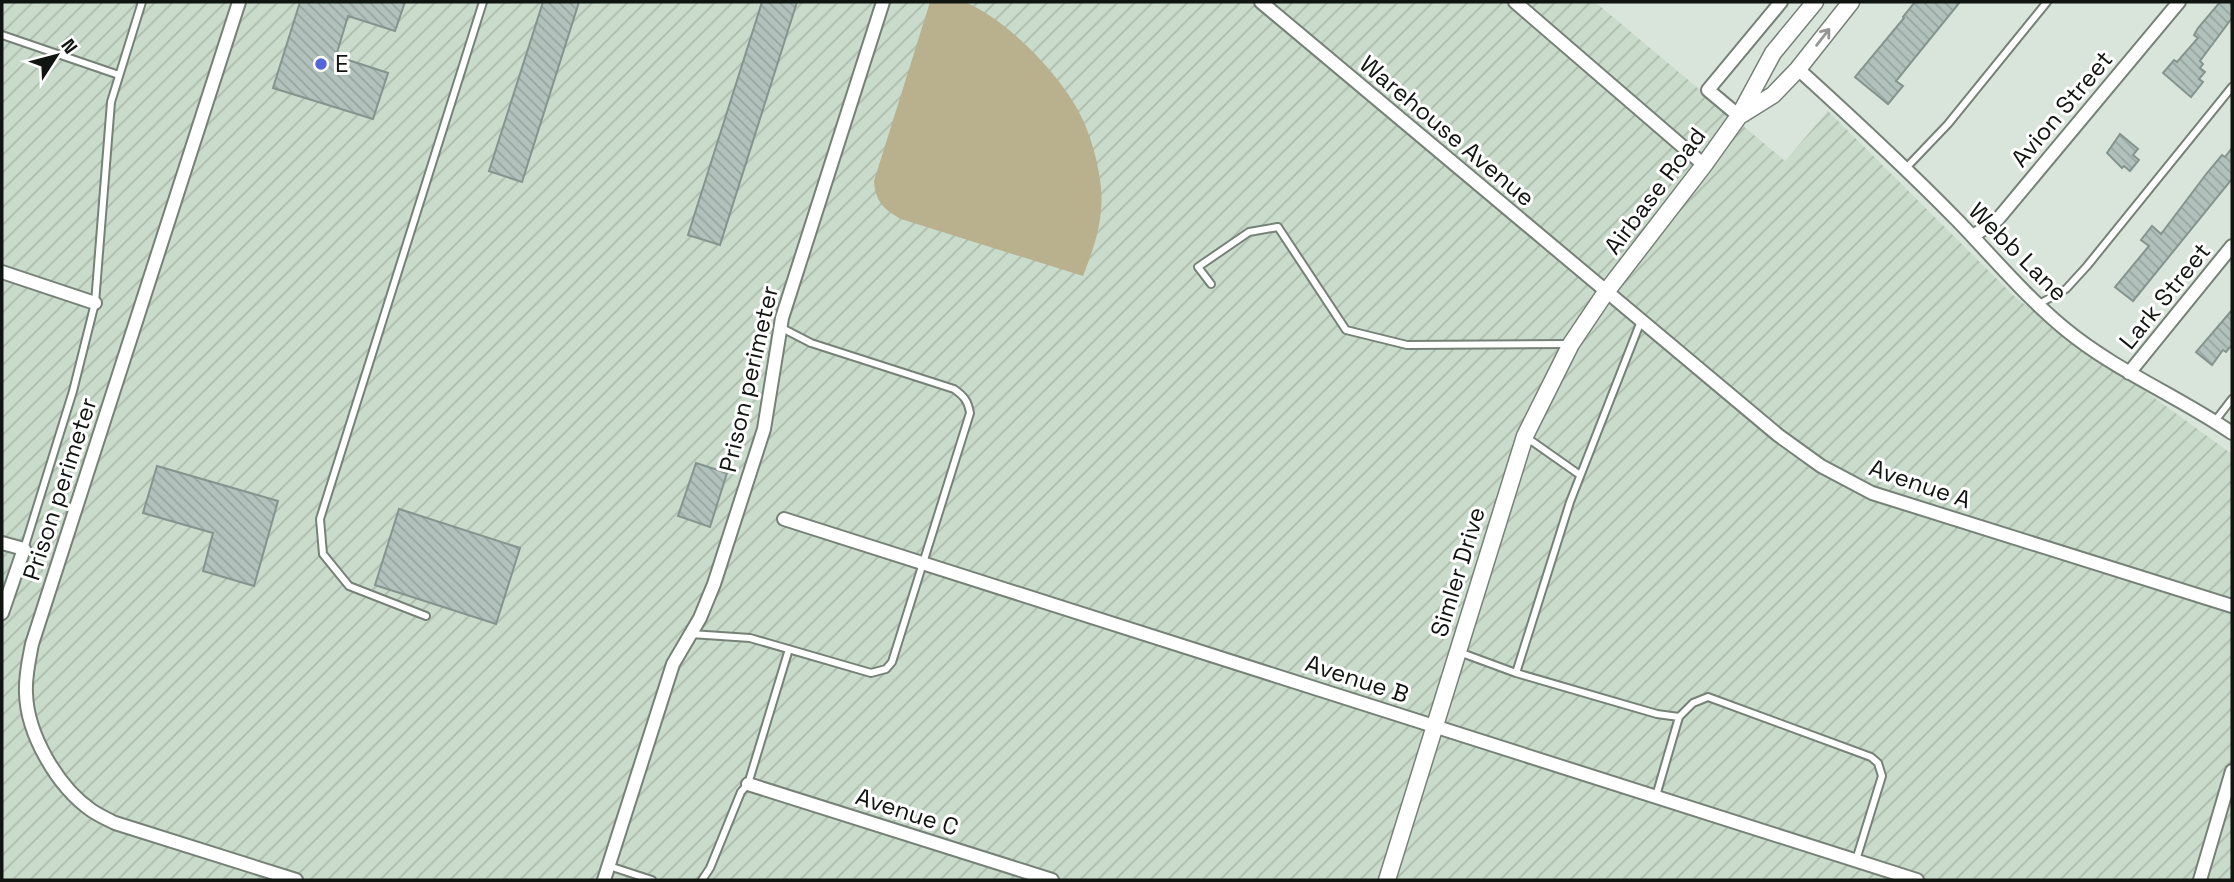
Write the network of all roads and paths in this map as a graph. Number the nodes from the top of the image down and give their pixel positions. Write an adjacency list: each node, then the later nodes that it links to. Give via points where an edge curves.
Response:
1 (142, 2): 14 (lane)
2 (239, 2): 53 (street, Prison perimeter, via 32,644 26,694 29,720 44,756 89,809 115,823)
3 (483, 2): 41 (lane, via 320,519 323,554 349,586)
4 (883, 2): 27 (street, Prison perimeter)
5 (1261, 2): 23 (street, Warehouse Avenue)
6 (1515, 2): 17 (street)
7 (1781, 2): 16 (street, via 1709,90)
8 (1815, 2): 16 (street, Airbase Road, via 1773,53)
9 (1852, 2): 13 (street, Airbase Road, one-way to 9)
10 (2047, 2): 18 (lane, via 1948,124)
11 (2179, 2): 19 (street, Avion Street, via 1998,219)
12 (2, 35): 14 (lane)
13 (1798, 69): 16 (street, Airbase Road, via 1773,95); 18 (street, Webb Lane)
14 (119, 75): 24 (lane, via 111,102)
15 (2232, 87): 25 (lane, via 2087,266 2066,289)
16 (1739, 117): 17 (street, Airbase Road)
17 (1704, 165): 23 (street, Airbase Road)
18 (1906, 168): 19 (street, Webb Lane)
19 (1973, 236): 25 (street, Webb Lane)
20 (2232, 246): 29 (street, Lark Street)
21 (2, 272): 24 (street)
22 (1211, 284): 28 (lane, via 1198,267 1249,232 1278,228 1346,330 1408,345)
23 (1606, 292): 26 (street, Avenue A); 28 (street, Simler Drive)
24 (95, 303): 37 (lane)
25 (2039, 304): 29 (street, Webb Lane)
26 (1641, 321): 34 (lane); 39 (street, Avenue A, via 1778,435 1821,466 1872,493)
27 (780, 327): 38 (lane, via 811,343 964,395 970,413); 42 (street, Prison perimeter, via 764,429 714,584)
28 (1571, 344): 33 (street, Simler Drive)
29 (2129, 373): 31 (street, Webb Lane)
30 (2232, 399): 31 (lane)
31 (2215, 421): 32 (street, Webb Lane)
32 (2232, 433)
33 (1525, 436): 34 (lane); 44 (street, Simler Drive)
34 (1580, 475): 45 (lane)
35 (784, 519): 38 (street, Avenue B)
36 (2, 543): 37 (street)
37 (24, 549): 40 (street)
38 (923, 564): 43 (lane, via 887,668 871,673); 47 (street, Avenue B)
39 (2232, 606)
40 (2, 613)
41 (426, 617)
42 (691, 634): 43 (lane, via 750,638); 52 (street, Prison perimeter, via 673,664)
43 (789, 649): 49 (lane)
44 (1457, 651): 45 (lane); 47 (street, Simler Drive)
45 (1516, 673): 46 (lane, via 1657,715)
46 (1679, 717): 50 (lane); 51 (lane, via 1707,697 1871,757 1882,776)
47 (1434, 726): 50 (street, Avenue B); 58 (street, Simler Drive)
48 (2232, 771): 60 (street)
49 (748, 784): 56 (lane); 57 (street, Avenue C)
50 (1656, 797): 51 (street, Avenue B)
51 (1856, 861): 59 (street, Avenue B)
52 (609, 866): 54 (street, Prison perimeter); 55 (lane)
53 (296, 880)
54 (604, 880)
55 (652, 880)
56 (702, 880)
57 (1052, 880)
58 (1387, 880)
59 (1917, 880)
60 (2200, 880)

